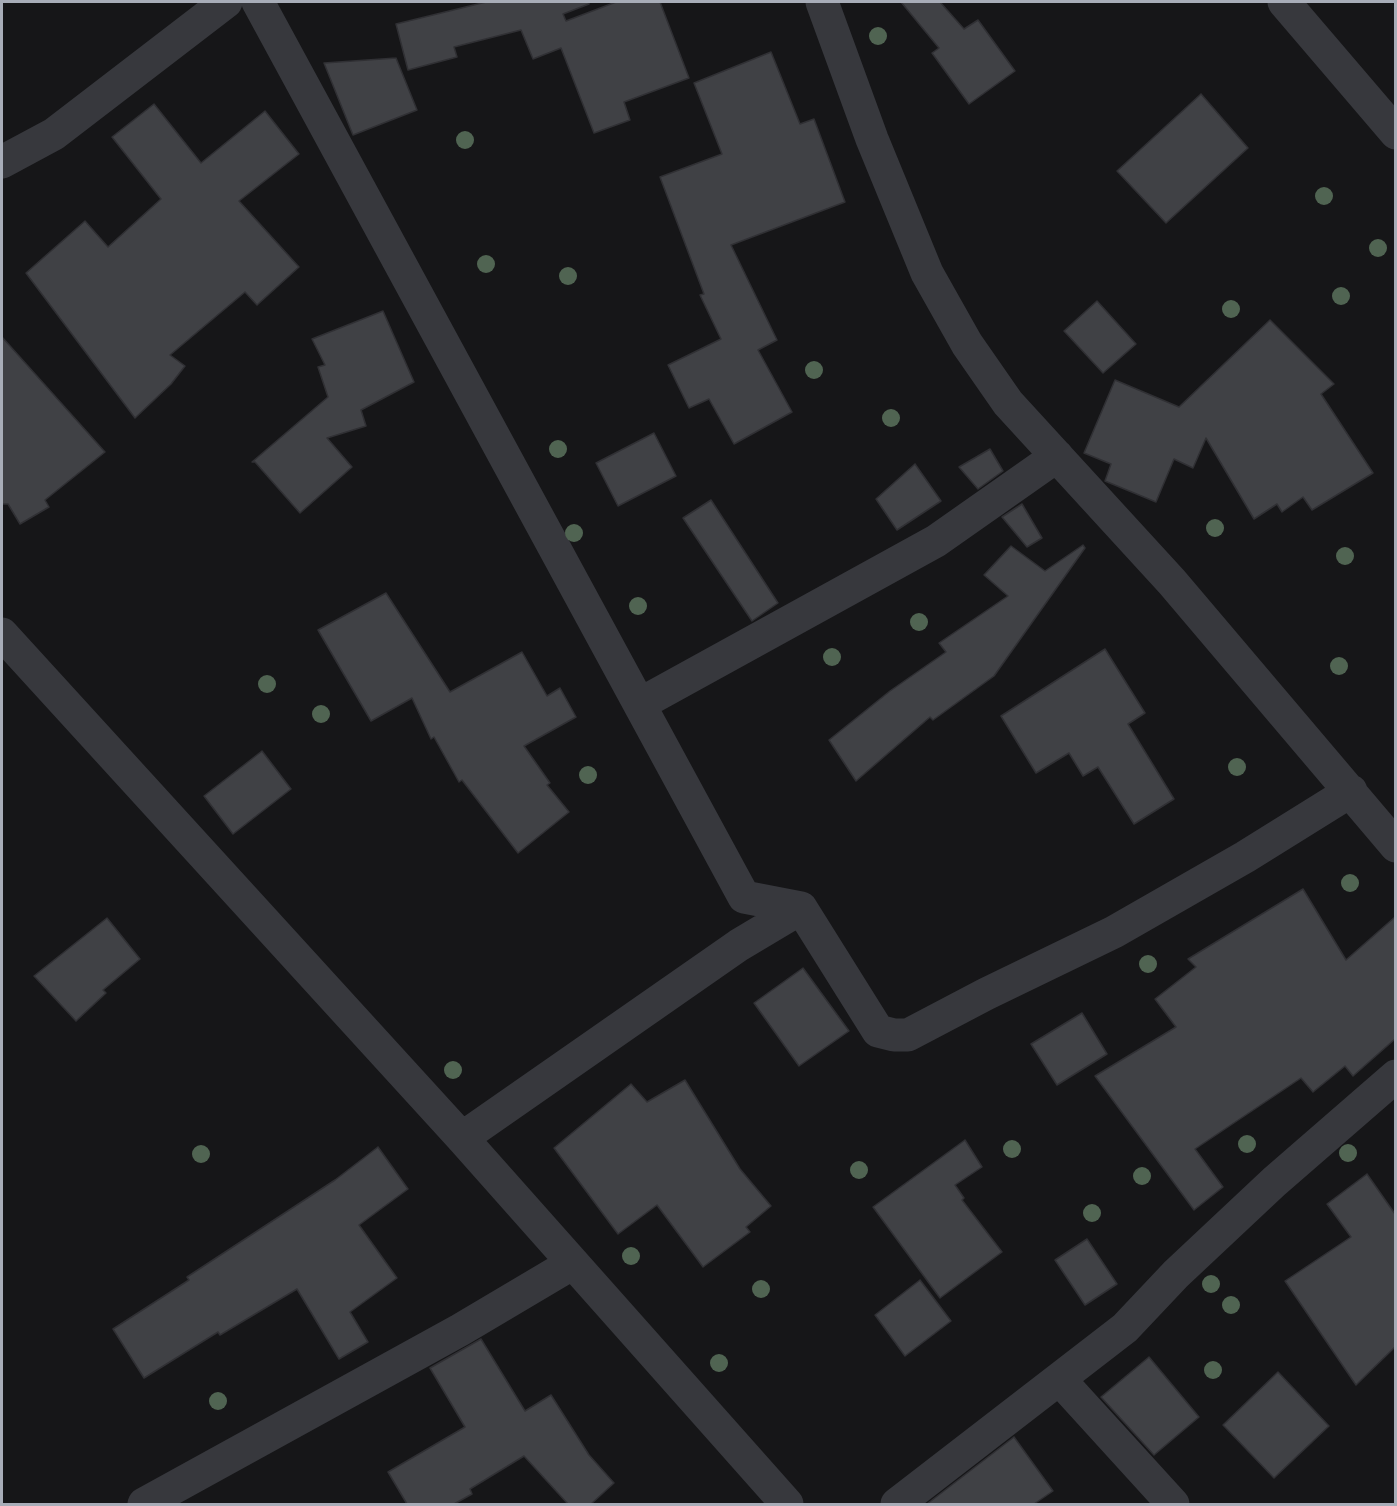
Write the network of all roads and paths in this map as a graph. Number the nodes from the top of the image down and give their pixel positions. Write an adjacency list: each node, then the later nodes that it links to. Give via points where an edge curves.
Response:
1 (226, 2): 6 (street, via 54,134)
2 (258, 2): 9 (street)
3 (822, 2): 7 (street, via 927,273 1008,403)
4 (1284, 2): 5 (street)
5 (1395, 133)
6 (2, 162)
7 (1057, 456): 9 (street, via 936,541); 10 (street, via 1172,582)
8 (2, 634): 14 (street)
9 (640, 704): 12 (street, via 744,897)
10 (1351, 791): 11 (street); 12 (street, via 1114,932 908,1035 878,1031)
11 (1395, 846)
12 (801, 908): 14 (street, via 739,945)
13 (1395, 1076): 16 (street, via 1274,1182 1125,1328)
14 (462, 1138): 15 (street)
15 (573, 1263): 17 (street, via 460,1330); 18 (street)
16 (1060, 1380): 19 (street); 20 (street)
17 (144, 1504)
18 (787, 1504)
19 (897, 1504)
20 (1173, 1504)

